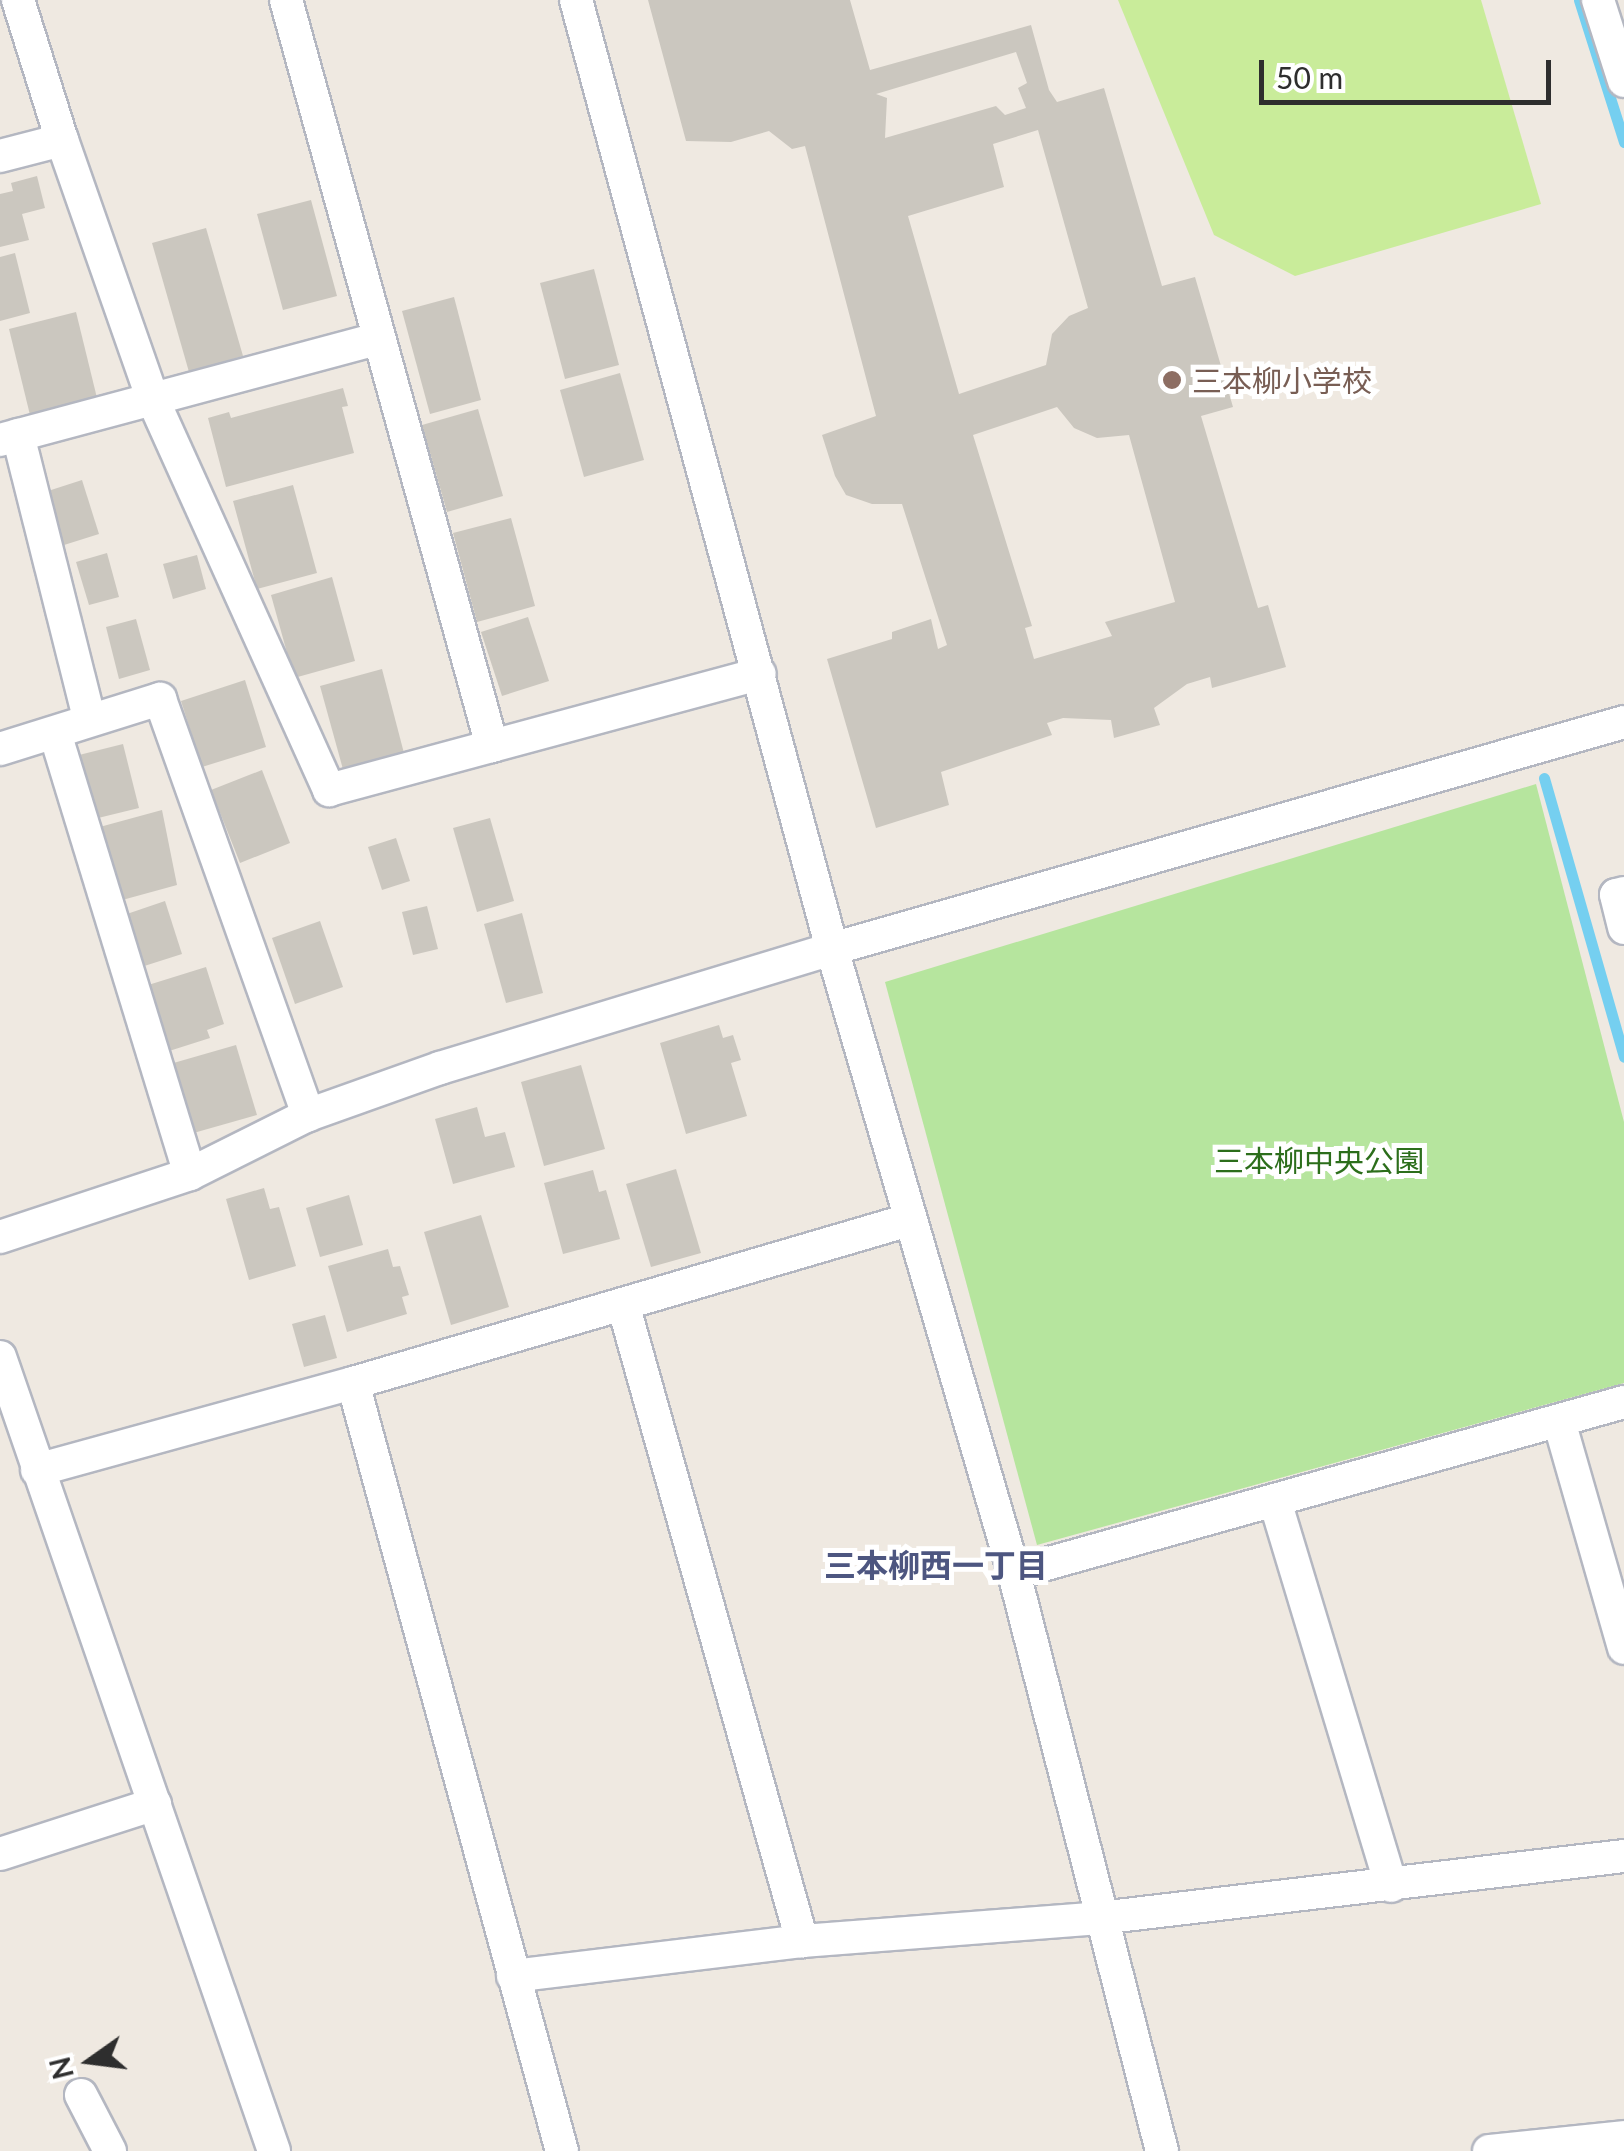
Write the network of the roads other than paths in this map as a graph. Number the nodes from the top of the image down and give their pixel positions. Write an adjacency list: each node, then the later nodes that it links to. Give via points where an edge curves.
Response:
1 (18, 0): 6 (street)
2 (286, 0): 8 (street)
3 (576, 0): 11 (street)
4 (1598, 0): 5 (street)
5 (1624, 81)
6 (62, 140): 7 (street); 9 (street)
7 (0, 156)
8 (377, 339): 9 (street); 15 (street)
9 (154, 402): 10 (street); 15 (street, via 329,790)
10 (9, 437): 12 (street)
11 (760, 674): 15 (street); 19 (street)
12 (90, 718): 14 (street); 20 (street, via 160,699)
13 (1624, 722): 19 (street)
14 (55, 732): 16 (street); 21 (street)
15 (492, 746)
16 (0, 748)
17 (1624, 893): 18 (street, via 1616,895)
18 (1624, 928)
19 (832, 949): 20 (street); 22 (street)
20 (308, 1115): 21 (street)
21 (190, 1174): 23 (street)
22 (909, 1220): 24 (street); 31 (street)
23 (0, 1237)
24 (623, 1304): 26 (street); 38 (street)
25 (0, 1357): 29 (street)
26 (353, 1384): 29 (street); 39 (street)
27 (1624, 1402): 28 (street)
28 (1559, 1420): 30 (street); 32 (street)
29 (37, 1470): 33 (street)
30 (1275, 1500): 31 (street); 36 (street)
31 (1014, 1573): 37 (street)
32 (1624, 1648)
33 (154, 1804): 34 (street); 43 (street)
34 (0, 1854)
35 (1624, 1856): 36 (street)
36 (1392, 1886): 37 (street)
37 (1100, 1918): 38 (street); 45 (street)
38 (802, 1941): 39 (street)
39 (514, 1976): 44 (street)
40 (81, 2094): 42 (street)
41 (1624, 2137): 46 (street)
42 (110, 2151)
43 (274, 2151)
44 (562, 2151)
45 (1162, 2151)
46 (1489, 2151)

